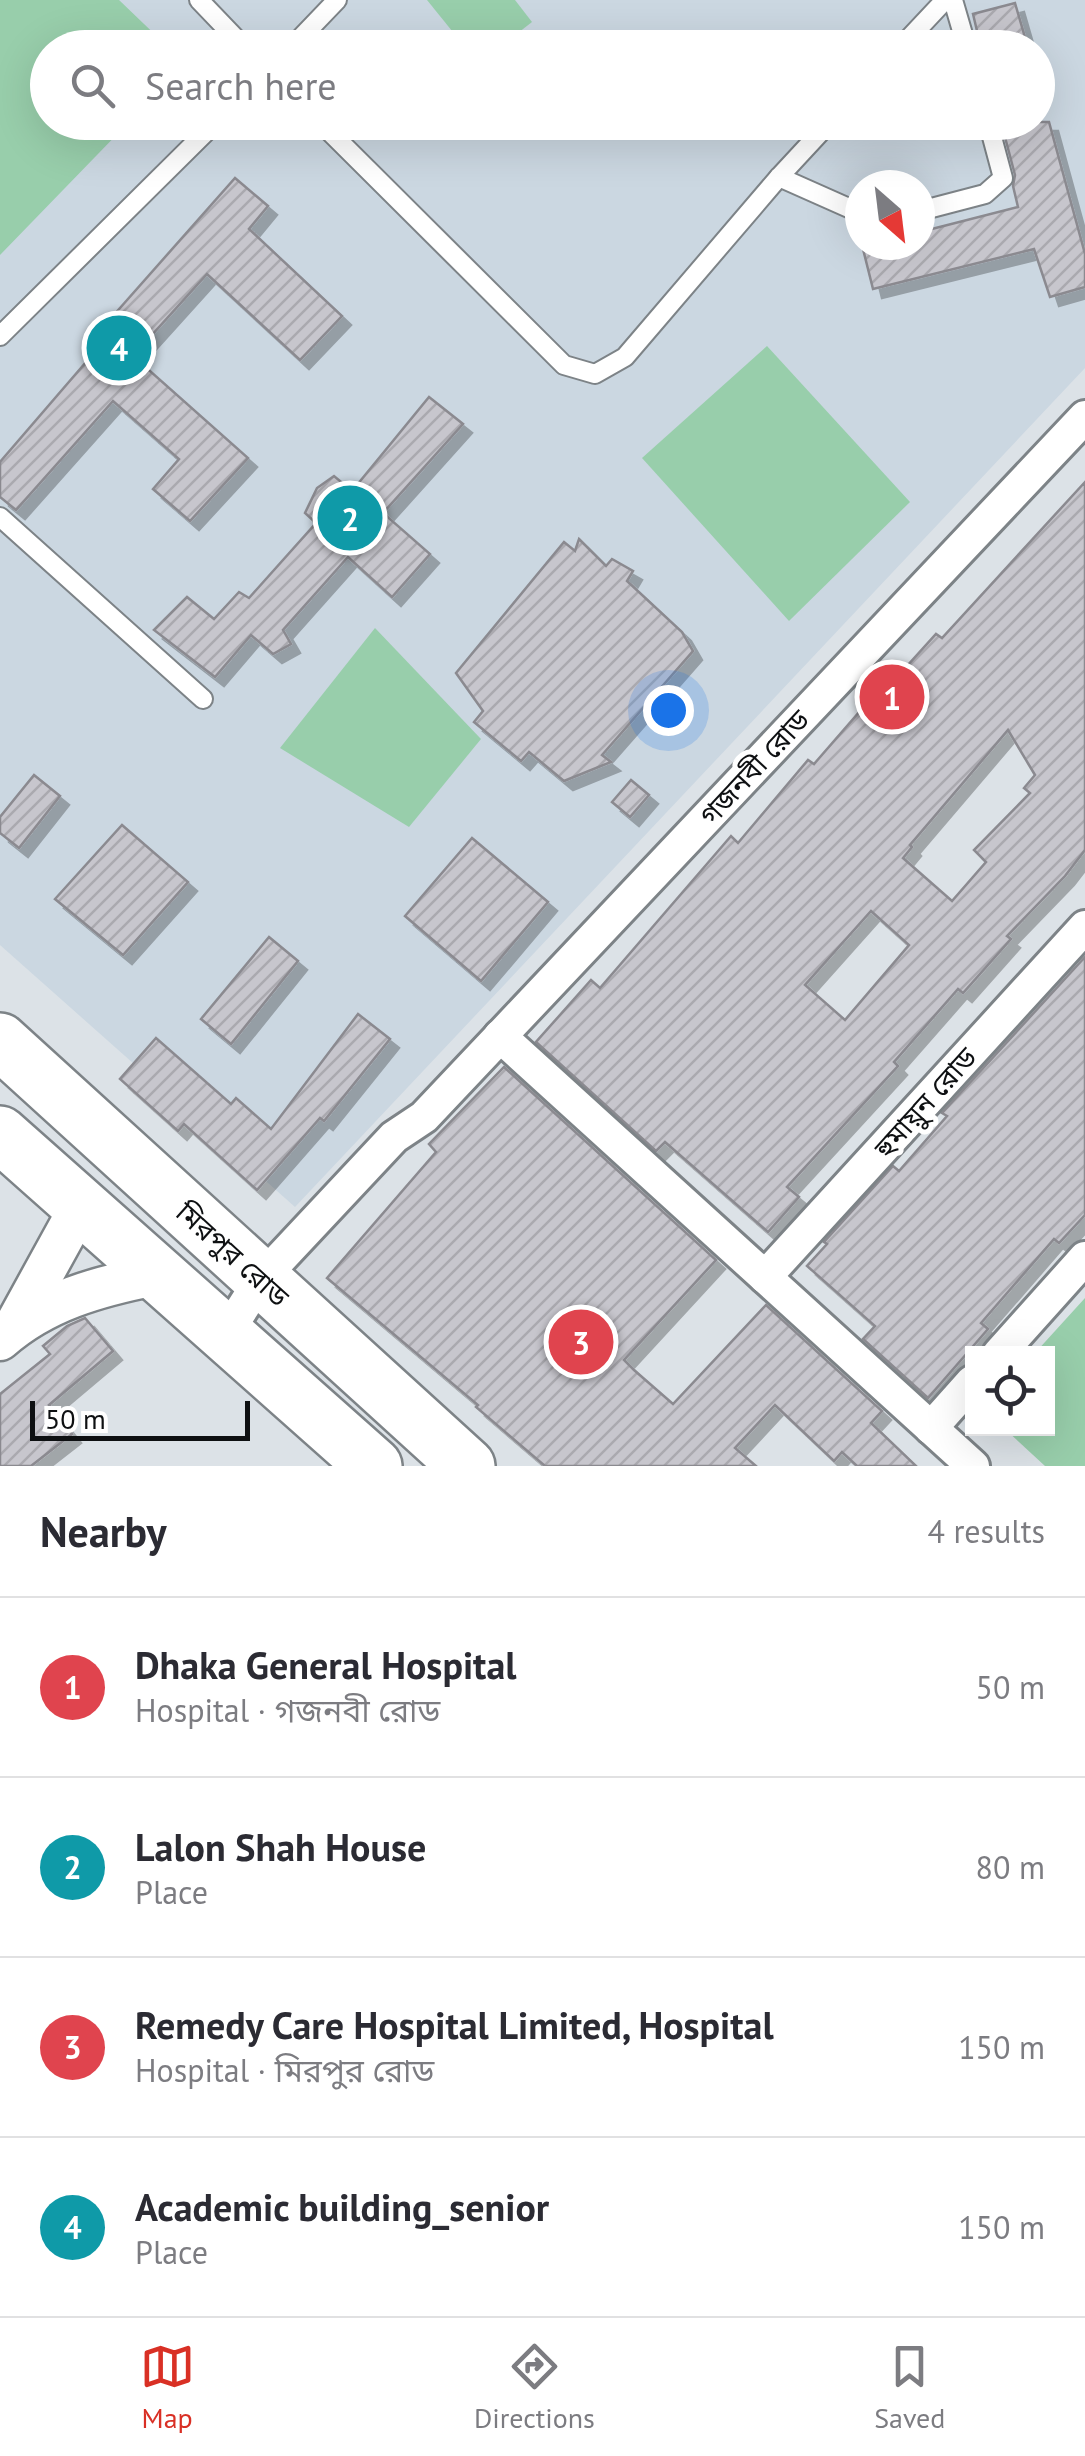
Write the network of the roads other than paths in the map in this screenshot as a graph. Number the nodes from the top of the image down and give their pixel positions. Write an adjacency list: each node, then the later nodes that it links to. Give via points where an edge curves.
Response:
1 (199, 0): 5 (lane)
2 (337, 0): 6 (lane)
3 (944, 0): 7 (lane)
4 (953, 0): 8 (lane)
5 (228, 30)
6 (308, 30)
7 (916, 30)
8 (961, 30)
9 (198, 140): 16 (lane)
10 (338, 140): 13 (lane, via 564,366 595,374 625,357)
11 (813, 140): 13 (lane)
12 (993, 140): 15 (lane, via 1003,178 986,194)
13 (778, 177): 14 (lane)
14 (845, 206)
15 (935, 207)
16 (0, 336)
17 (1079, 436): 21 (street, গজনবী রোড)
18 (0, 516): 19 (lane)
19 (204, 699)
20 (1085, 927): 27 (street, হুমায়ুন রোড)
21 (500, 1036): 27 (street); 28 (street, গজনবী রোড, via 424,1117 394,1137)
22 (0, 1041): 28 (highway, মিরপুর রোড)
23 (0, 1134): 24 (highway)
24 (80, 1207): 26 (highway); 29 (street)
25 (1085, 1258): 31 (street)
26 (155, 1274): 29 (street, via 93,1288); 30 (highway)
27 (765, 1276): 33 (street)
28 (269, 1286): 30 (street, গজনবী রোড); 35 (highway, মিরপুর রোড)
29 (7, 1334)
30 (226, 1334): 34 (highway)
31 (1006, 1346)
32 (965, 1390): 33 (street)
33 (931, 1428): 36 (street)
34 (374, 1466)
35 (468, 1466)
36 (973, 1466)

